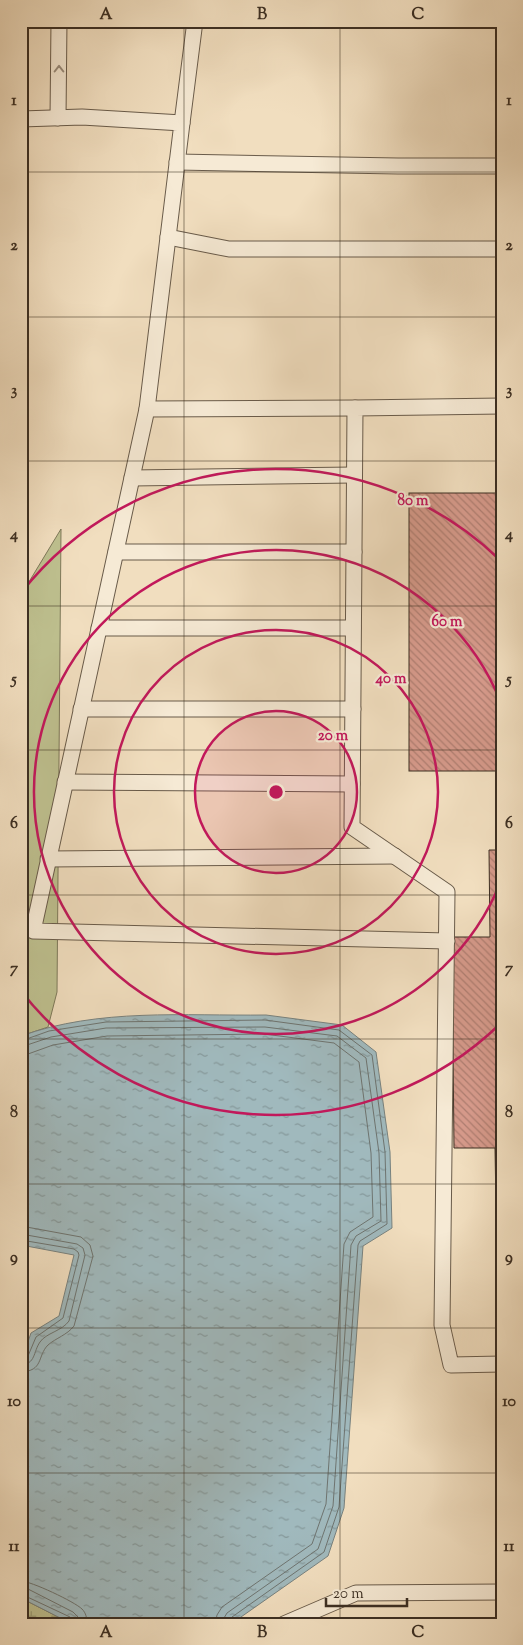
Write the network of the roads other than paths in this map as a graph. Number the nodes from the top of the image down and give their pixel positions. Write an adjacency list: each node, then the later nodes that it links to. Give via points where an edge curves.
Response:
1 (59, 21): 3 (lane, one-way to 1)
2 (195, 21): 5 (lane)
3 (58, 118): 4 (lane); 5 (lane)
4 (21, 119)
5 (182, 123): 6 (lane)
6 (177, 162): 7 (lane); 8 (lane)
7 (502, 166)
8 (168, 237): 9 (lane, via 228,249); 12 (lane)
9 (502, 249)
10 (502, 406): 11 (lane)
11 (355, 408): 12 (lane); 13 (lane)
12 (147, 409): 14 (lane)
13 (354, 475): 14 (lane); 16 (lane)
14 (132, 478): 15 (lane)
15 (116, 552): 16 (lane); 17 (lane)
16 (354, 552): 18 (lane)
17 (99, 628): 18 (lane); 19 (lane)
18 (353, 628): 20 (lane)
19 (81, 709): 20 (lane); 21 (lane)
20 (353, 709): 22 (lane)
21 (65, 782): 22 (lane); 24 (lane)
22 (352, 784): 23 (lane, via 352,827)
23 (395, 856): 24 (lane); 25 (lane, via 447,892)
24 (48, 859): 25 (lane, via 33,931)
25 (446, 941): 26 (lane, via 442,1325 450,1364)
26 (502, 1364)
27 (502, 1592): 28 (lane, via 356,1593)
28 (302, 1620): 29 (lane)
29 (284, 1624)

